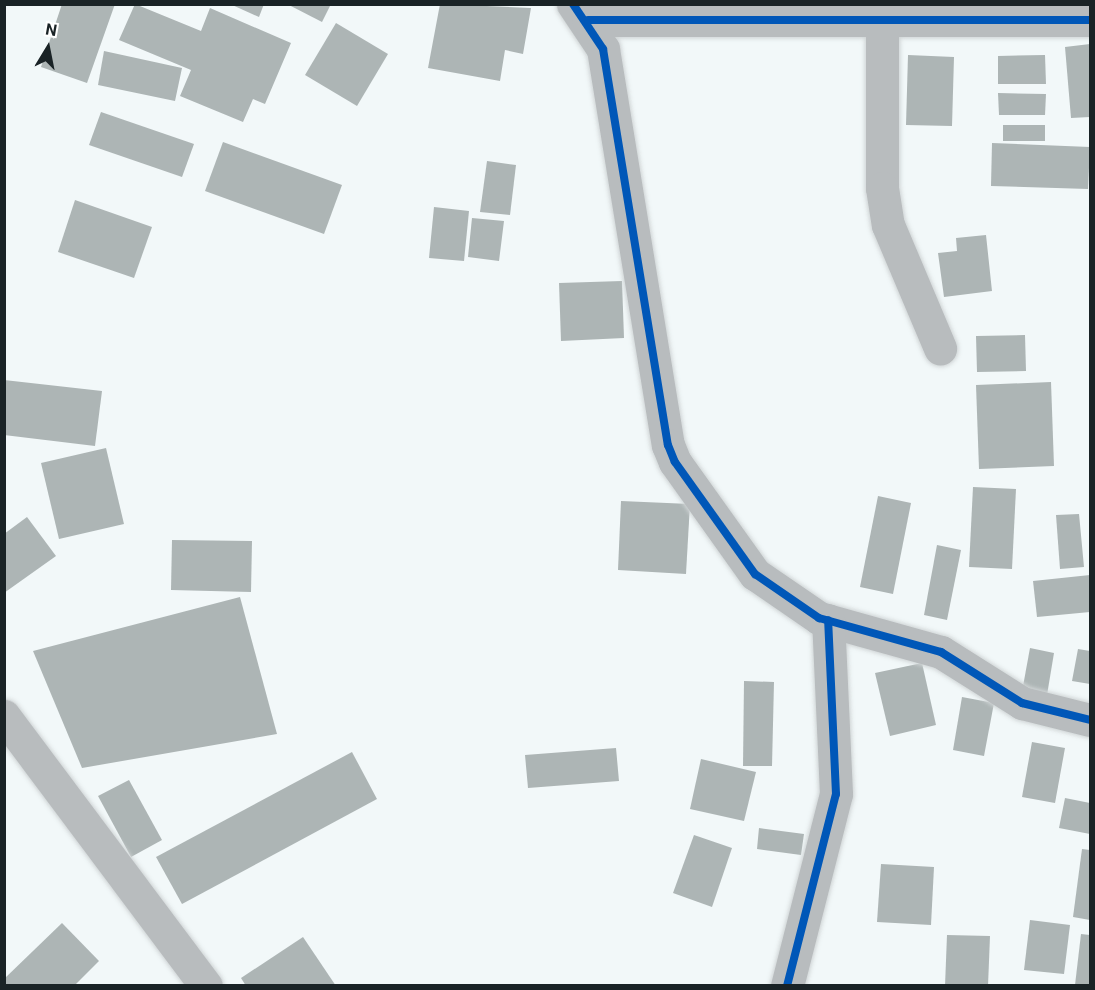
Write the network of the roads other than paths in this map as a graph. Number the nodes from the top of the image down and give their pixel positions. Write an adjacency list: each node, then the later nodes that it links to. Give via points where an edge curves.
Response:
1 (580, 12): 2 (street); 5 (street, via 603,50 664,426 675,462 755,574)
2 (882, 20): 3 (street); 4 (street, via 886,216)
3 (1090, 20)
4 (940, 348)
5 (828, 621): 7 (street, via 941,652 1022,703); 9 (street, via 836,794)
6 (4, 716): 8 (street)
7 (1090, 720)
8 (206, 986)
9 (787, 986)

